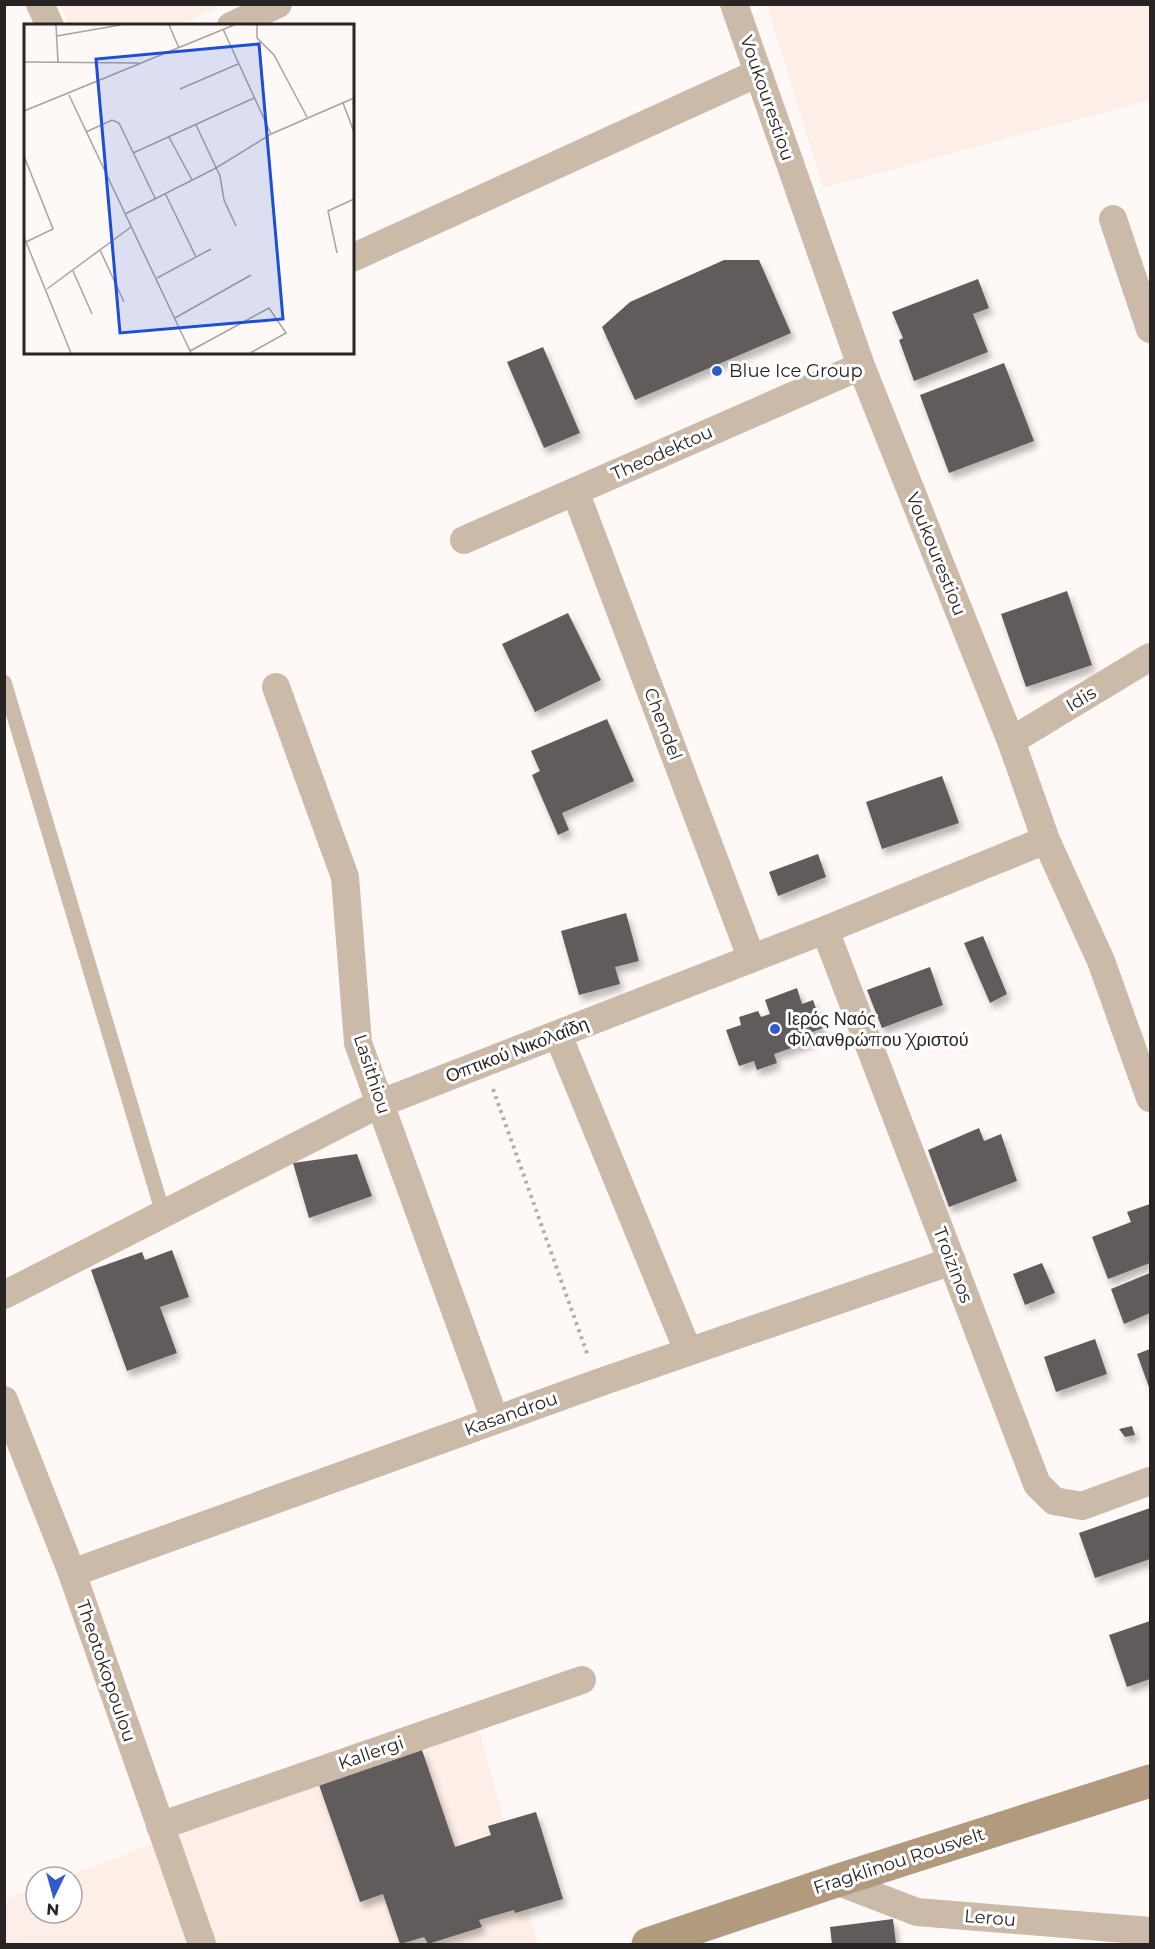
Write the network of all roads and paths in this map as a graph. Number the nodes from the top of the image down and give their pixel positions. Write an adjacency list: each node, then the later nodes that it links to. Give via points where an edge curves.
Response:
1 (40, 4): 4 (street)
2 (278, 4): 5 (street)
3 (734, 4): 6 (street, Voukourestiou)
4 (49, 24)
5 (235, 24)
6 (758, 73): 8 (street); 10 (street, Voukourestiou)
7 (1113, 219): 9 (street)
8 (354, 257)
9 (1150, 329)
10 (861, 366): 11 (street, Theodektou); 16 (street, Voukourestiou)
11 (575, 491): 12 (street, Theodektou); 19 (street, Chendel)
12 (464, 540)
13 (1150, 657): 16 (street, Idis)
14 (4, 682): 24 (lane)
15 (276, 687): 23 (street, Lasithiou, via 345,877 358,1043)
16 (1011, 741): 17 (street, Voukourestiou)
17 (1046, 840): 18 (street, Οπτικού Νικολαΐδη); 22 (street, Voukourestiou, via 1101,961)
18 (825, 930): 19 (street, Οπτικού Νικολαΐδη); 25 (street, Troizinos)
19 (751, 957): 20 (street, Οπτικού Νικολαΐδη)
20 (558, 1035): 21 (street, Οπτικού Νικολαΐδη); 27 (street)
21 (483, 1063): 23 (street, Οπτικού Νικολαΐδη); 28 (path)
22 (1150, 1098)
23 (381, 1103): 24 (street, Οπτικού Νικολαΐδη); 30 (street, Lasithiou)
24 (163, 1213): 26 (street, Οπτικού Νικολαΐδη)
25 (952, 1261): 27 (street, Kasandrou); 31 (street, Troizinos, via 1037,1484 1054,1501 1082,1506)
26 (4, 1295)
27 (688, 1351): 28 (street, Kasandrou)
28 (598, 1383): 30 (street, Kasandrou)
29 (4, 1400): 32 (street, Theotokopoulou)
30 (495, 1420): 32 (street, Kasandrou)
31 (1150, 1482)
32 (72, 1573): 35 (street, Theotokopoulou)
33 (582, 1680): 35 (street, Kallergi)
34 (1150, 1781): 36 (main road, Fragklinou Rousvelt)
35 (160, 1826): 38 (street, Theotokopoulou)
36 (836, 1881): 37 (street, Lerou, via 917,1912); 39 (main road, Fragklinou Rousvelt)
37 (1150, 1931)
38 (201, 1944)
39 (648, 1944)

